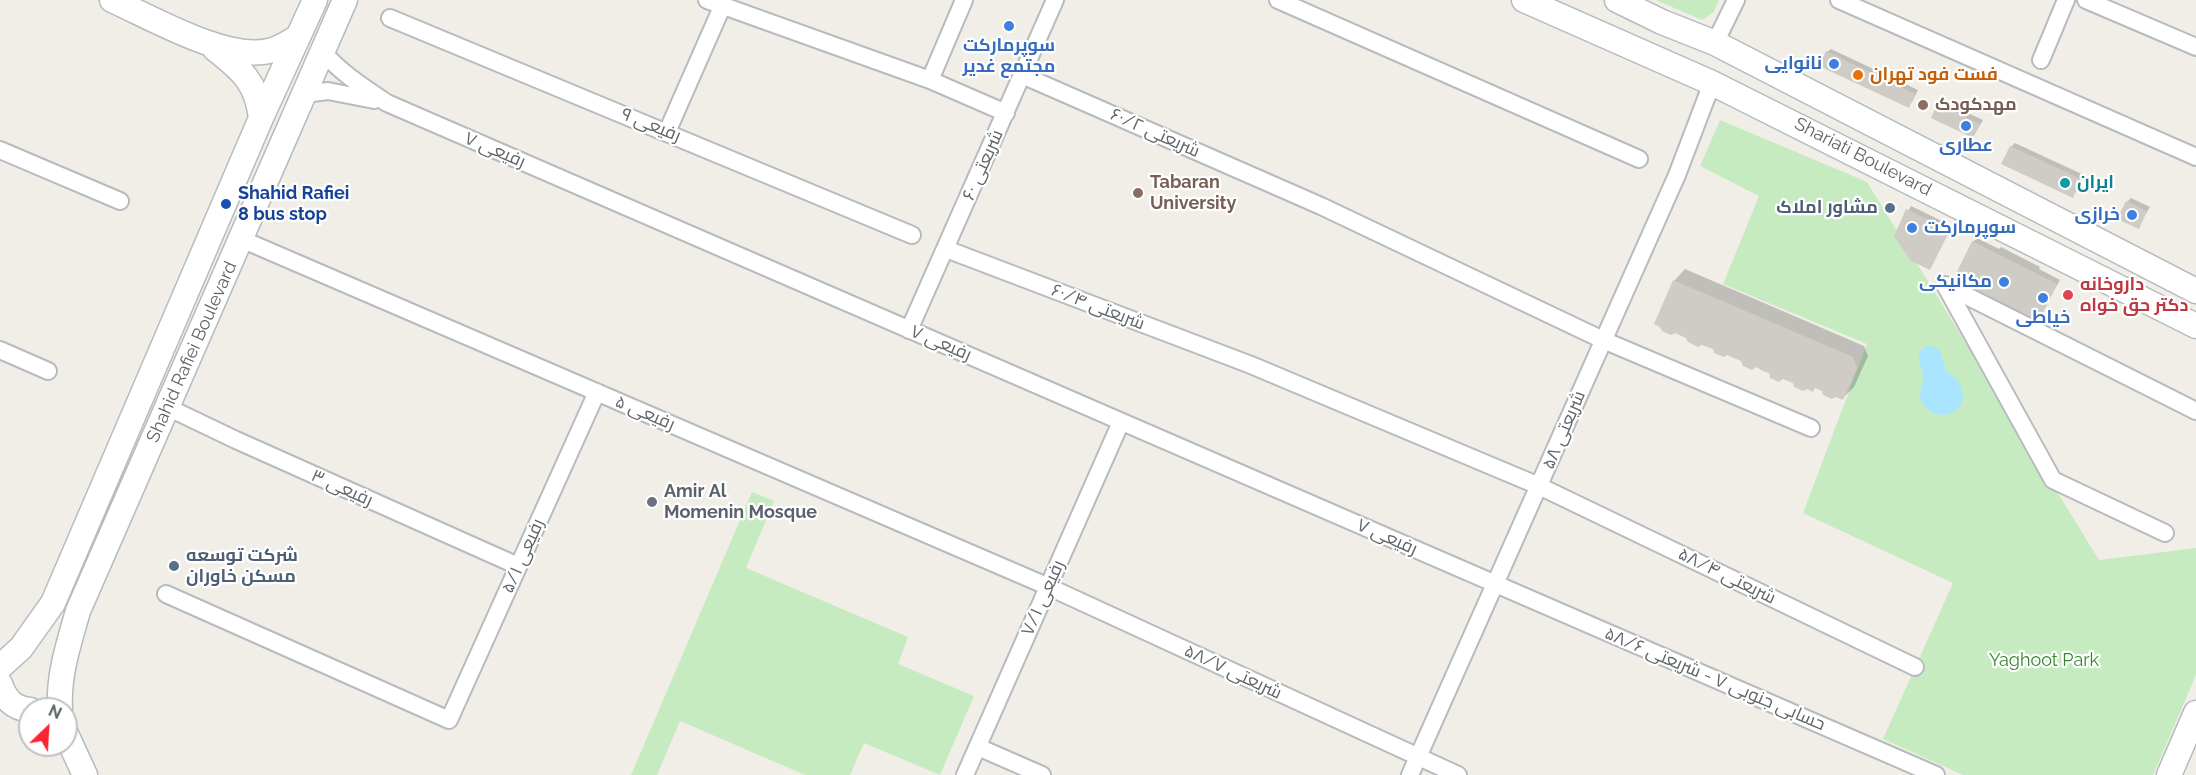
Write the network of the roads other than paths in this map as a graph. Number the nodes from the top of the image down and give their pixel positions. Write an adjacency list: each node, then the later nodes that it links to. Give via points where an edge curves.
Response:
1 (112, 0): 16 (main road)
2 (315, 0): 15 (main road, Shahid Rafiei Boulevard)
3 (345, 0): 19 (main road, Shahid Rafiei Boulevard)
4 (964, 0): 22 (street)
5 (1055, 0): 21 (street, شریعتی ۶۰)
6 (1278, 0): 31 (street)
7 (1524, 0): 23 (main road, Shariati Boulevard)
8 (1617, 0): 17 (main road, Shariati Boulevard)
9 (1736, 0): 17 (street)
10 (1839, 0): 30 (street)
11 (2066, 0): 20 (street)
12 (2086, 0): 18 (street)
13 (715, 3): 22 (street); 28 (street)
14 (390, 18): 28 (street, رفیعی ۹)
15 (298, 37): 16 (main road, via 271,51 257,52); 27 (main road, Shahid Rafiei Boulevard)
16 (206, 42): 27 (main road, via 246,76)
17 (1715, 43): 36 (main road, Shariati Boulevard)
18 (2196, 47)
19 (322, 51): 24 (main road, Shahid Rafiei Boulevard); 25 (street, via 351,80)
20 (2041, 60)
21 (1022, 75): 26 (street, شریعتی ۶۰); 39 (street, شریعتی ۶۰/۲, via 1322,206)
22 (930, 80): 26 (street)
23 (1712, 83): 37 (main road, Shariati Boulevard); 39 (street, شریعتی ۵۸, via 1677,175)
24 (304, 94): 25 (street, via 328,91); 34 (main road, Shahid Rafiei Boulevard)
25 (387, 103): 38 (street, رفیعی ۷)
26 (1006, 112): 35 (street, شریعتی ۶۰)
27 (261, 118): 54 (main road, Shahid Rafiei Boulevard, via 53,603)
28 (667, 132): 33 (street, رفیعی ۹)
29 (0, 150): 32 (street)
30 (2196, 157)
31 (1639, 159)
32 (120, 201)
33 (912, 235)
34 (240, 239): 42 (street, رفیعی ۵); 43 (main road, Shahid Rafiei Boulevard)
35 (946, 249): 38 (street, شریعتی ۶۰); 47 (street, شریعتی ۶۰/۴, via 1251,365)
36 (2196, 291)
37 (2196, 326)
38 (909, 330): 45 (street, رفیعی ۷)
39 (1603, 340): 46 (street, شریعتی ۶۰/۲); 47 (street, شریعتی ۵۸)
40 (0, 350): 41 (street)
41 (48, 371)
42 (597, 392): 49 (street, رفیعی ۵/۱); 51 (street, رفیعی ۵)
43 (167, 407): 49 (street, رفیعی ۳); 55 (main road, Shahid Rafiei Boulevard, via 78,611 66,653)
44 (2196, 411): 48 (street, via 1945,285 2053,480)
45 (1121, 422): 50 (street, رفیعی ۷); 51 (street, رفیعی ۷/۱)
46 (1811, 428)
47 (1539, 486): 50 (street, شریعتی ۵۸); 53 (street, شریعتی ۵۸/۴)
48 (2165, 533)
49 (518, 566): 52 (street, رفیعی ۵/۱, via 449,720)
50 (1494, 584): 60 (street, شریعتی ۵۸); 66 (street, حسابی جنوبی ۷ - شریعتی ۵۸/۶)
51 (1048, 587): 58 (street, رفیعی ۷/۱); 60 (street, شریعتی ۵۸/۷)
52 (166, 594)
53 (1915, 667)
54 (1, 674): 56 (main road, via 5,698)
55 (60, 697)
56 (18, 708)
57 (2194, 723): 67 (main road)
58 (978, 747): 62 (street, رفیعی ۷/۱); 63 (street)
59 (77, 757): 61 (main road)
60 (1417, 758): 64 (street, شریعتی ۵۸); 65 (street, شریعتی ۵۸/۷)
61 (85, 775)
62 (965, 775)
63 (1042, 775)
64 (1410, 775)
65 (1458, 775)
66 (1936, 775)
67 (2169, 775)

